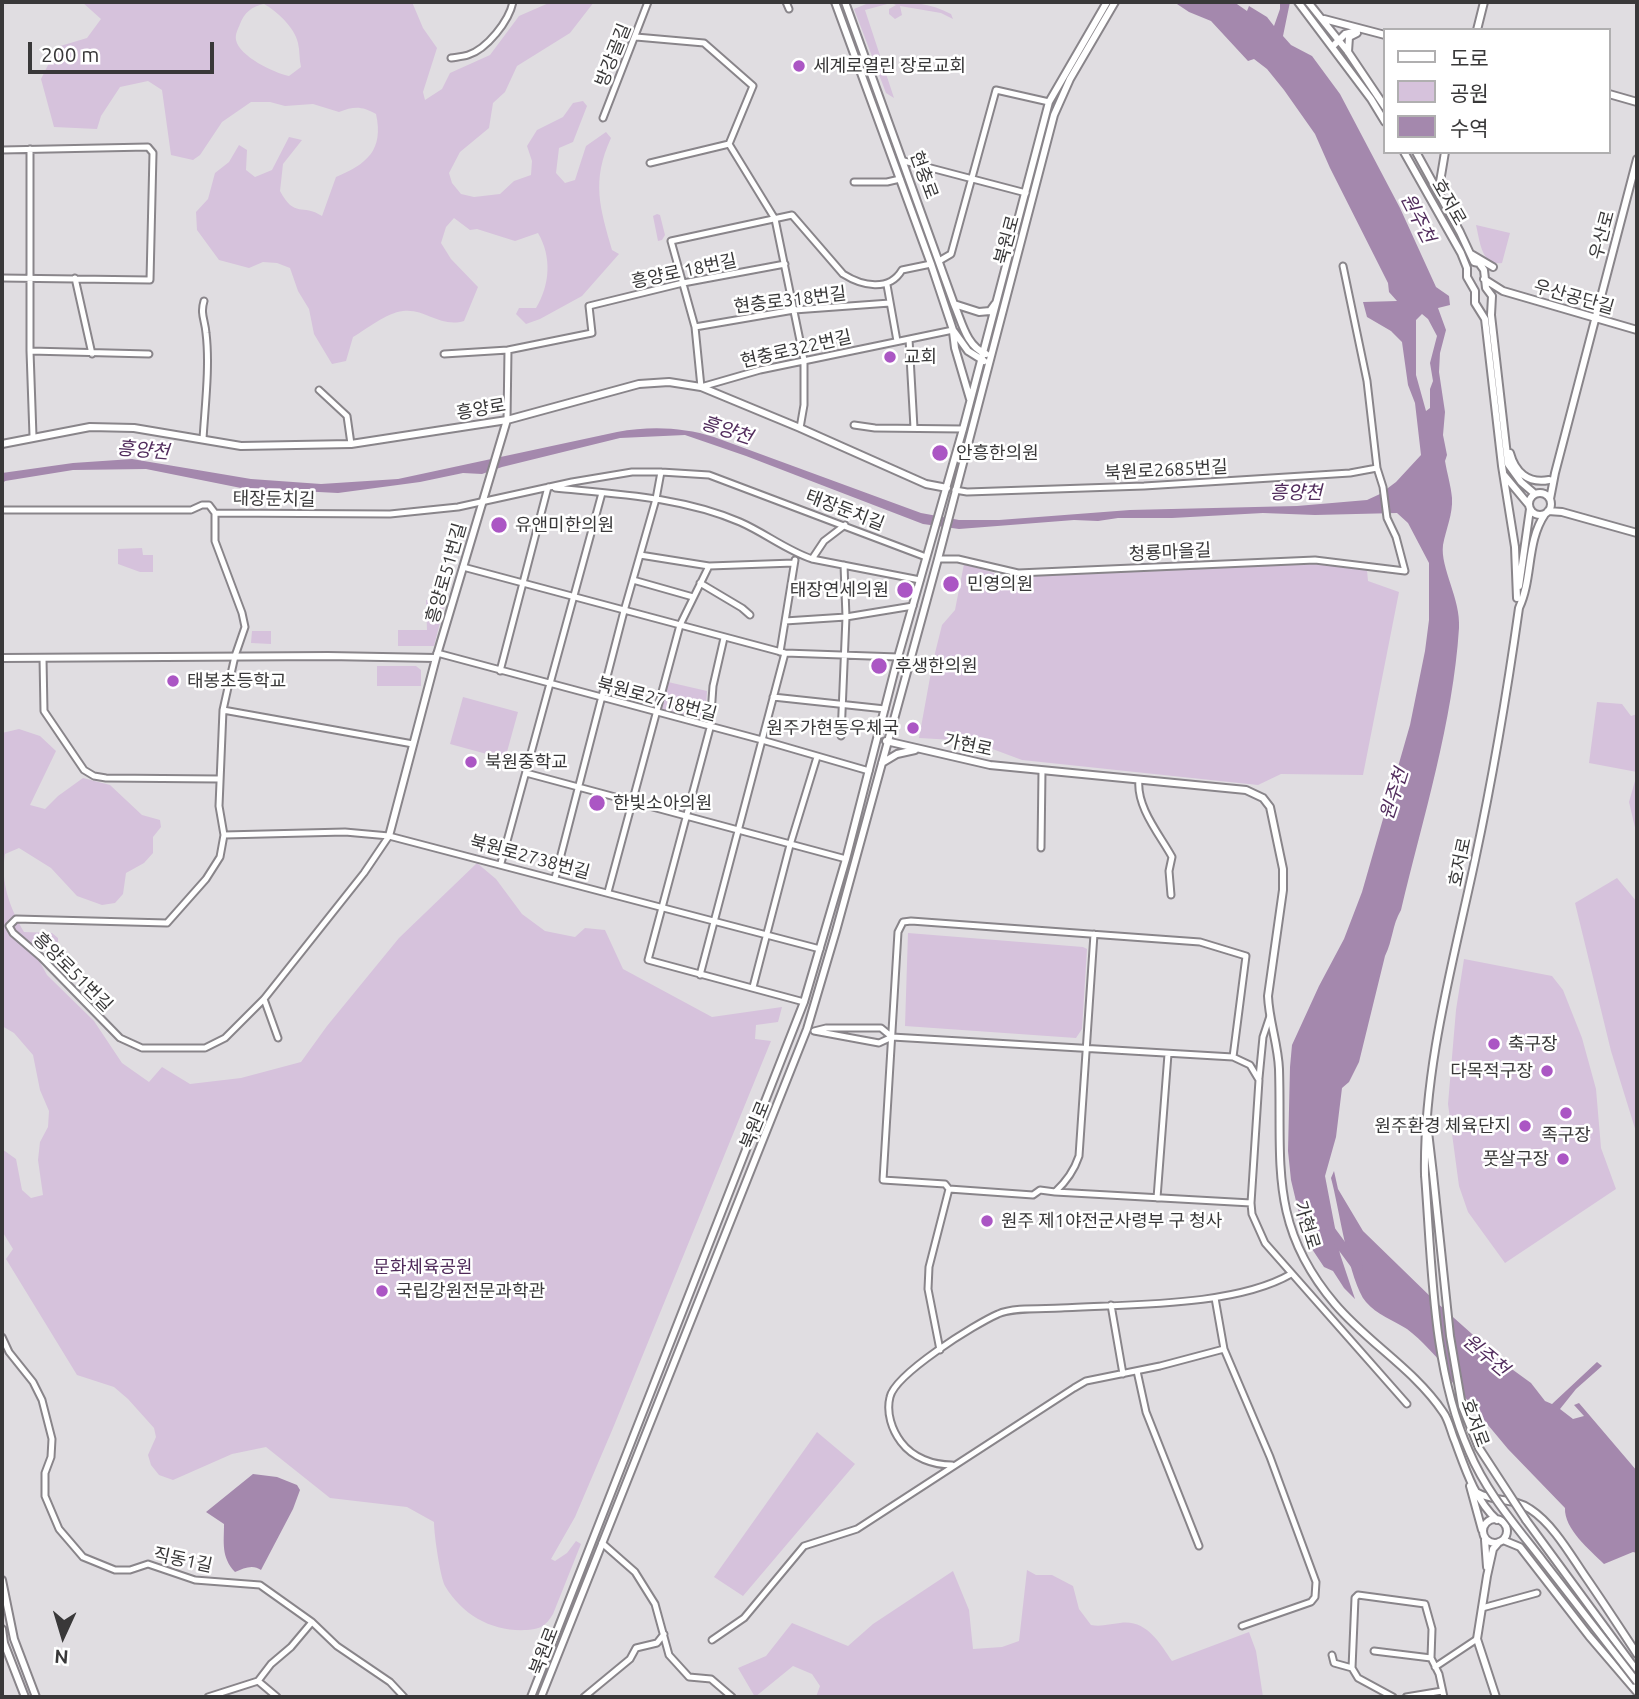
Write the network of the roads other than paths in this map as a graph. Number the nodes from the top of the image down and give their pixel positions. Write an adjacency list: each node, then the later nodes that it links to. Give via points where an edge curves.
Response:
1 (513, 2): 19 (street, via 508,21 498,31 470,55)
2 (648, 2): 15 (street, 방강골길)
3 (786, 2): 10 (street)
4 (835, 2): 39 (street, 현충로)
5 (845, 2): 33 (street, 현충로)
6 (1107, 2): 21 (street, 북원로)
7 (1115, 2): 81 (street, 북원로, via 1057,104)
8 (1484, 2): 12 (street)
9 (1306, 4): 11 (street); 17 (street)
10 (789, 9)
11 (1322, 19): 13 (street); 16 (street)
12 (1478, 28)
13 (1366, 30): 14 (street); 16 (street, via 1352,31); 18 (street, via 1349,37)
14 (1384, 35)
15 (636, 37): 24 (street, 방강골길); 26 (street, via 704,43 753,86)
16 (1339, 40): 17 (street); 18 (street)
17 (1332, 47): 25 (street)
18 (1348, 52): 23 (street)
19 (451, 58)
20 (1611, 95): 22 (street)
21 (1049, 102): 40 (street, via 996,90); 44 (street, 북원로)
22 (1637, 102)
23 (1384, 106)
24 (603, 118)
25 (1384, 121)
26 (729, 144): 35 (street); 45 (street)
27 (30, 149): 28 (street); 55 (street); 56 (street, via 148,147 153,153 150,280)
28 (2, 150)
29 (1405, 154): 42 (street, 호저로)
30 (1417, 154): 36 (street, 호저로)
31 (1445, 154): 34 (street)
32 (1637, 159): 69 (street, 우산로)
33 (904, 161): 37 (street, 현충로); 40 (street)
34 (1443, 162): 36 (street, via 1434,169); 43 (street)
35 (650, 163)
36 (1424, 164): 38 (street, 호저로)
37 (909, 175): 39 (street); 47 (street, 현충로)
38 (1431, 178): 42 (street); 43 (street, 호저로)
39 (900, 179): 41 (street, 현충로); 50 (street, 현충로)
40 (972, 179): 44 (street); 47 (street, via 951,254)
41 (854, 182)
42 (1422, 182): 53 (street, 호저로)
43 (1439, 192): 46 (street, 호저로)
44 (1026, 193): 64 (street, 북원로)
45 (775, 219): 49 (street); 58 (street, via 671,241); 59 (street, via 792,215 843,274)
46 (1468, 251): 48 (street, 호저로); 51 (street, via 1493,267)
47 (939, 261): 50 (street); 65 (street, 현충로)
48 (1474, 262): 51 (street); 53 (street)
49 (785, 264): 58 (street, 흥양로 18번길); 67 (street)
50 (931, 264): 59 (street, via 902,270); 71 (street, 현충로)
51 (1481, 265): 57 (street)
52 (1343, 266): 96 (street, via 1367,381)
53 (1467, 268): 68 (street, 호저로)
54 (2, 278): 55 (street)
55 (29, 278): 56 (street); 76 (street)
56 (75, 278): 77 (street)
57 (1483, 279): 60 (street, 우산공단길); 61 (street)
58 (683, 283): 70 (street); 75 (street, 흥양로 18번길, via 589,306 592,333)
59 (887, 285): 63 (street)
60 (1503, 291): 61 (street); 69 (street, 우산공단길)
61 (1492, 296): 66 (street)
62 (204, 301): 92 (street)
63 (890, 303): 67 (street, 현충로318번길); 74 (street)
64 (996, 303): 65 (street, via 985,312); 80 (street, 북원로)
65 (954, 304): 80 (street, 현충로)
66 (1491, 309): 68 (street); 93 (street)
67 (794, 310): 70 (street, 현충로318번길); 82 (street)
68 (1480, 310): 99 (street, 호저로, via 1487,331)
69 (1594, 318): 72 (street, 우산공단길); 98 (street, 우산로)
70 (695, 327): 83 (street)
71 (953, 330): 73 (street, 현충로322번길); 80 (street, 현충로, via 968,351); 85 (street)
72 (1637, 330)
73 (909, 339): 74 (street, 현충로322번길); 89 (street)
74 (897, 341): 82 (street, 현충로322번길)
75 (508, 350): 79 (street); 86 (street)
76 (30, 351): 77 (street); 91 (street)
77 (92, 354): 78 (street)
78 (149, 354)
79 (444, 355)
80 (981, 356): 81 (street); 85 (street, 북원로)
81 (990, 359): 104 (street, 북원로)
82 (804, 360): 83 (street, 현충로322번길); 88 (street)
83 (701, 387): 86 (street, 흥양로, via 639,384); 88 (street, 흥양로)
84 (319, 390): 95 (street, via 347,416)
85 (970, 399): 90 (street, 북원로)
86 (507, 420): 95 (street, 흥양로); 106 (street, 흥양로51번길)
87 (854, 425): 89 (street)
88 (800, 428): 102 (street, 흥양로)
89 (914, 428): 90 (street)
90 (963, 429): 102 (street, 북원로)
91 (33, 436): 92 (street, 흥양로, via 90,427 134,428); 94 (street, 흥양로)
92 (203, 439): 95 (street, 흥양로, via 241,446)
93 (1506, 442): 100 (street, via 1524,477); 105 (street, via 1508,464 1521,482)
94 (2, 444)
95 (351, 444)
96 (1377, 468): 104 (street, 북원로2685번길, via 1144,486); 120 (street, 청룡마을길, via 1405,571 1315,560 1018,573)
97 (661, 471): 101 (street, 태장둔치길); 107 (street); 114 (street, 태장둔치길, via 709,475)
98 (1555, 473): 100 (street); 108 (street, 우산로)
99 (1503, 474): 109 (street); 131 (street, 호저로, via 1515,547)
100 (1549, 480): 105 (street)
101 (548, 487): 103 (street); 106 (street, 태장둔치길); 128 (street)
102 (944, 490): 104 (street, 흥양로); 118 (street, 북원로)
103 (602, 493): 107 (street); 129 (street)
104 (955, 493): 120 (street, 북원로)
105 (1537, 493): 108 (street); 109 (street, via 1530,499)
106 (483, 498): 113 (street, 태장둔치길, via 458,508 390,514); 124 (street, 흥양로51번길)
107 (656, 499): 116 (street, via 742,523); 117 (street)
108 (1551, 501): 111 (street); 112 (street)
109 (1530, 507): 111 (street, via 1535,514); 131 (street)
110 (2, 510): 113 (street, 태장둔치길, via 191,510 209,505)
111 (1546, 512): 112 (street); 133 (street, via 1535,535)
112 (1562, 512): 115 (street)
113 (215, 513): 141 (street, 흥양로51번길, via 215,541 245,627)
114 (845, 525): 118 (street, 태장둔치길); 119 (street, via 824,541)
115 (1637, 533)
116 (796, 554): 119 (street); 121 (street)
117 (640, 555): 123 (street); 125 (street)
118 (926, 556): 126 (street, 북원로)
119 (812, 559): 122 (street)
120 (938, 559): 159 (street, 북원로)
121 (794, 563): 123 (street); 137 (street)
122 (844, 565): 126 (street); 136 (street)
123 (709, 566): 127 (street)
124 (463, 567): 128 (street); 142 (street, 흥양로51번길)
125 (633, 580): 130 (street); 134 (street)
126 (920, 580): 132 (street, 북원로)
127 (700, 583): 130 (street); 135 (street)
128 (522, 584): 129 (street); 147 (street)
129 (574, 597): 134 (street); 148 (street)
130 (693, 597): 138 (street)
131 (1517, 598): 133 (street)
132 (913, 606): 136 (street); 144 (street, 북원로)
133 (1519, 608): 201 (street, 호저로, via 1501,733 1451,963)
134 (624, 611): 138 (street); 150 (street)
135 (750, 615)
136 (846, 617): 137 (street); 143 (street)
137 (785, 621): 140 (street)
138 (680, 625): 139 (street); 154 (street)
139 (724, 638): 140 (street); 155 (street)
140 (782, 653): 143 (street); 149 (street)
141 (236, 656): 142 (street); 146 (street); 153 (street, 흥양로51번길)
142 (436, 656): 147 (street, 북원로2718번길); 160 (street, 흥양로51번길)
143 (845, 656): 144 (street); 151 (street)
144 (898, 657): 152 (street, 북원로)
145 (2, 658): 146 (street)
146 (43, 658): 167 (street, via 44,711 84,770 106,778)
147 (500, 671): 148 (street, 북원로2718번길)
148 (550, 684): 150 (street, 북원로2718번길); 166 (street)
149 (773, 697): 151 (street); 158 (street)
150 (603, 698): 154 (street, 북원로2718번길); 169 (street)
151 (843, 704): 152 (street); 156 (street)
152 (885, 709): 157 (street, 북원로)
153 (223, 710): 160 (street); 167 (street, 흥양로51번길)
154 (657, 712): 155 (street, 북원로2718번길); 170 (street)
155 (710, 727): 158 (street, 북원로2718번길); 171 (street)
156 (841, 736)
157 (877, 739): 159 (street, 가현로); 164 (street, 북원로)
158 (762, 740): 162 (street, 북원로2718번길); 172 (street)
159 (888, 742): 161 (street, 가현로); 163 (street, 북원로)
160 (413, 744): 174 (street, 흥양로51번길)
161 (922, 750): 163 (street, via 897,754); 165 (street, 가현로)
162 (817, 757): 164 (street, 북원로2718번길); 175 (street)
163 (882, 763): 178 (street, 북원로)
164 (869, 771): 177 (street, 북원로)
165 (1042, 771): 168 (street, 가현로); 176 (street)
166 (526, 773): 169 (street); 179 (street)
167 (219, 779): 173 (street, 흥양로51번길)
168 (1139, 780): 182 (street, via 1142,803 1172,857); 192 (street, 가현로, via 1246,790 1270,807 1283,890 1268,996)
169 (580, 788): 170 (street); 180 (street)
170 (632, 802): 171 (street); 181 (street)
171 (686, 816): 172 (street); 183 (street)
172 (738, 831): 175 (street); 184 (street)
173 (224, 835): 174 (street, 북원로2738번길, via 345,832); 190 (street, 흥양로51번길, via 220,857 206,879 167,923 16,919 9,926 120,1038 142,1048 205,1048 225,1038)
174 (389, 836): 179 (street, 북원로2738번길); 190 (street, 흥양로51번길)
175 (790, 845): 177 (street); 185 (street)
176 (1041, 848)
177 (846, 859): 178 (street); 187 (street, 북원로)
178 (855, 861): 194 (street, 북원로)
179 (501, 863): 180 (street, 북원로2738번길)
180 (555, 878): 181 (street, 북원로2738번길)
181 (608, 892): 183 (street, 북원로2738번길)
182 (1171, 895)
183 (662, 908): 184 (street, 북원로2738번길); 188 (street, via 648,960)
184 (714, 921): 185 (street, 북원로2738번길); 188 (street)
185 (766, 934): 187 (street, 북원로2738번길); 189 (street)
186 (1094, 934): 195 (street, via 903,922 898,932); 197 (street); 199 (street, via 1200,942 1246,956)
187 (820, 949): 191 (street, 북원로)
188 (700, 975): 189 (street)
189 (753, 987): 191 (street)
190 (264, 999): 196 (street)
191 (804, 1002): 193 (street, 북원로)
192 (1270, 1016): 200 (street); 216 (street, 가현로, via 1278,1049 1280,1176 1296,1247 1336,1306 1416,1378 1443,1411)
193 (794, 1027): 194 (street); 250 (street, 북원로)
194 (810, 1030): 195 (street, via 879,1043); 195 (street, via 881,1028); 222 (street, 북원로)
195 (892, 1037): 197 (street); 202 (street, via 883,1180 946,1184)
196 (278, 1038)
197 (1086, 1049): 198 (street); 203 (street, via 1079,1156 1074,1170)
198 (1168, 1054): 199 (street); 204 (street)
199 (1233, 1057): 200 (street, via 1250,1065)
200 (1259, 1080): 205 (street)
201 (1426, 1121): 240 (street, 호저로, bridge, via 1462,1406 1479,1448 1525,1520); 242 (street, 호저로, bridge, via 1425,1175 1441,1352 1469,1451 1486,1485)
202 (949, 1189): 203 (street, via 1033,1195 1040,1190); 211 (street, via 929,1267 928,1289)
203 (1055, 1192): 204 (street)
204 (1157, 1198): 205 (street)
205 (1251, 1203): 206 (street, via 1265,1243)
206 (1291, 1274): 207 (street); 214 (street)
207 (1215, 1298): 208 (street); 210 (street)
208 (1111, 1305): 211 (street, via 1000,1312); 213 (street)
209 (2, 1337): 228 (street, 직동1길, via 42,1400 52,1438 45,1496 59,1529 83,1557 114,1570 148,1564 195,1580 260,1585)
210 (1224, 1349): 212 (street); 229 (street, via 1316,1582 1311,1602)
211 (940, 1350): 215 (street, via 893,1388 889,1415 907,1449 922,1460)
212 (1137, 1371): 213 (street); 223 (street, via 1146,1412)
213 (1123, 1374): 215 (street, via 1086,1381)
214 (1407, 1404)
215 (953, 1465): 233 (street, via 858,1529 804,1546 744,1619)
216 (1468, 1478): 217 (street, 가현로); 219 (street)
217 (1477, 1492): 218 (street, 가현로); 235 (street, via 1528,1506 1536,1513 1569,1551)
218 (1497, 1520): 219 (street, via 1486,1523); 221 (street, via 1505,1526)
219 (1482, 1530): 220 (street)
220 (1485, 1538): 221 (street, via 1491,1543); 224 (street)
221 (1501, 1541): 224 (street, via 1493,1549); 243 (street, via 1520,1547)
222 (603, 1543): 231 (street, via 635,1572 655,1604); 251 (street, 북원로)
223 (1199, 1546)
224 (1487, 1576): 227 (street)
225 (2, 1580): 246 (street, via 14,1639)
226 (1536, 1593): 227 (street)
227 (1482, 1608): 232 (street)
228 (312, 1622): 241 (street); 249 (street, 직동1길)
229 (1242, 1626)
230 (2, 1629): 245 (street)
231 (664, 1634): 252 (street, via 657,1643 636,1648); 253 (street, via 668,1655 689,1677 711,1679)
232 (1478, 1639): 238 (street); 256 (street)
233 (712, 1640)
234 (1374, 1651): 237 (street)
235 (1637, 1654)
236 (1332, 1656): 239 (street, via 1334,1663)
237 (1431, 1658): 238 (street); 239 (street, via 1432,1629 1425,1604 1358,1595)
238 (1435, 1667): 244 (street)
239 (1352, 1668): 254 (street, via 1358,1678)
240 (1637, 1671)
241 (258, 1681): 247 (street); 248 (street)
242 (1637, 1682)
243 (1637, 1692)
244 (1443, 1694): 255 (street)
245 (25, 1697)
246 (36, 1697)
247 (208, 1697)
248 (278, 1697)
249 (404, 1697)
250 (531, 1697)
251 (541, 1697)
252 (584, 1697)
253 (732, 1697)
254 (1392, 1697)
255 (1406, 1697)
256 (1496, 1697)

